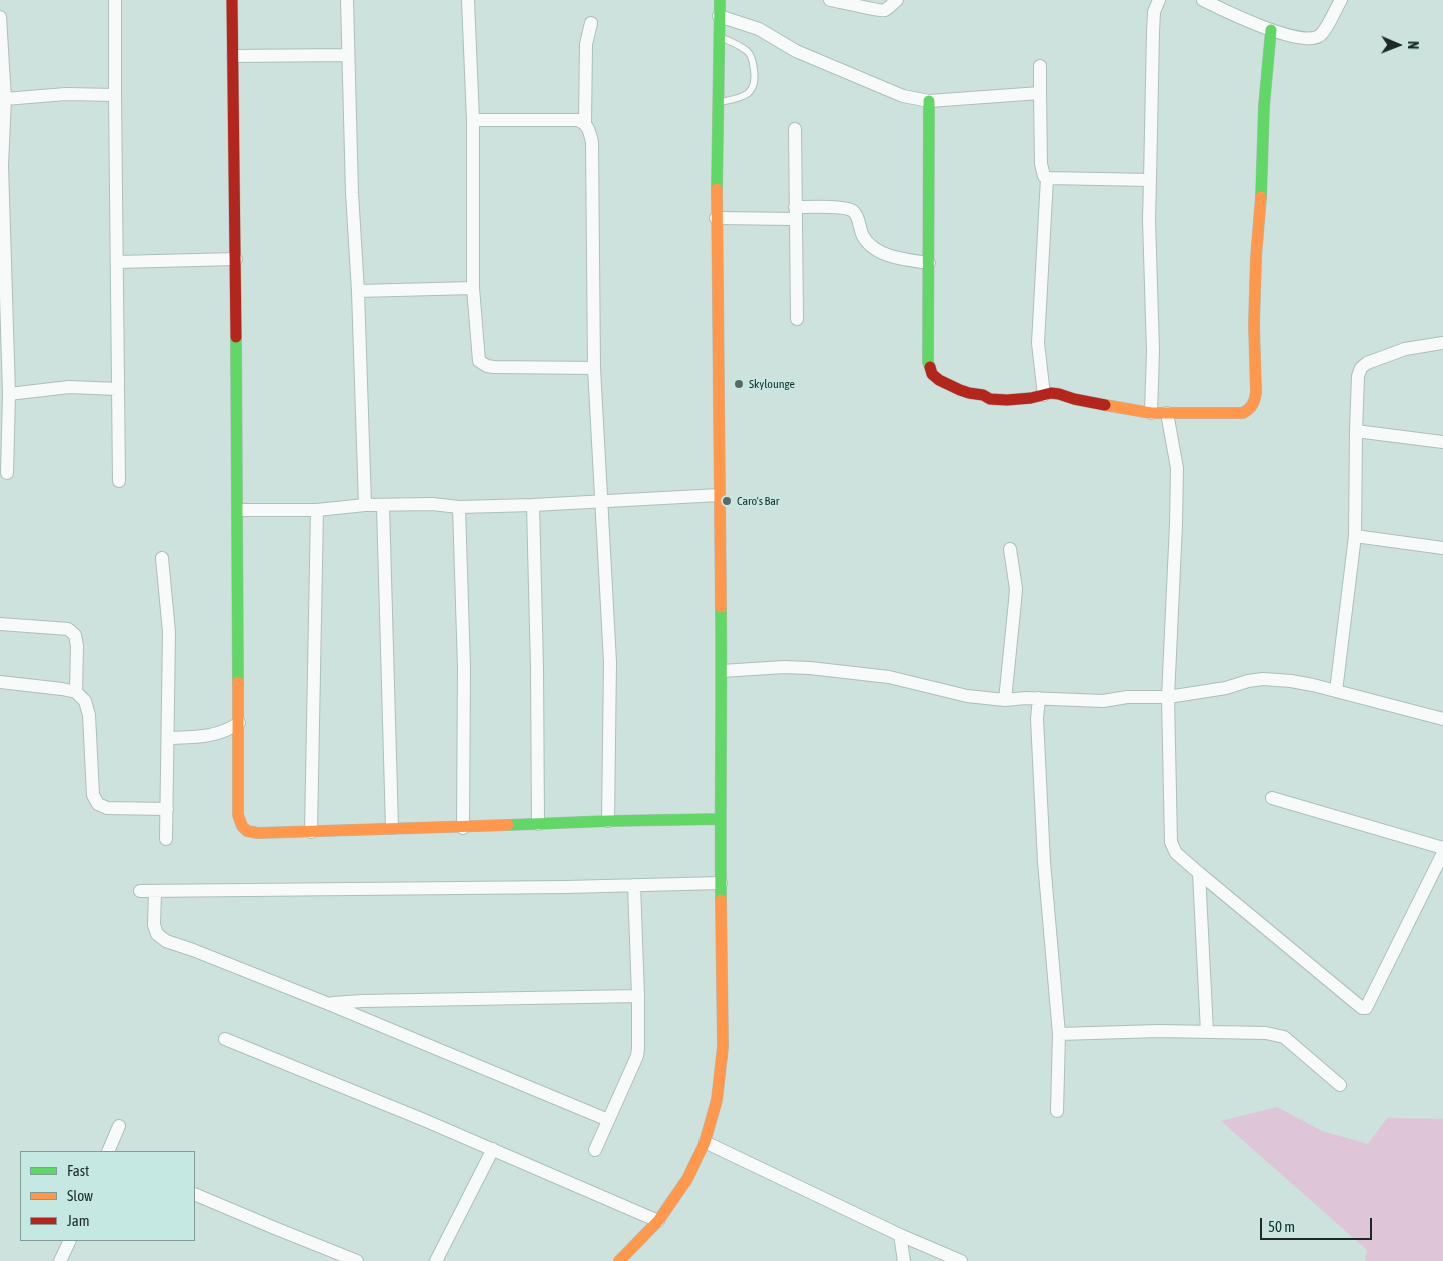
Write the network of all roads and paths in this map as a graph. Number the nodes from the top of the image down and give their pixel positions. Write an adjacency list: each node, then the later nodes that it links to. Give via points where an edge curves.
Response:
1 (116, 0): 20 (street)
2 (232, 0): 17 (street)
3 (347, 0): 16 (street)
4 (468, 0): 24 (street)
5 (720, 0): 11 (street)
6 (830, 0): 7 (street, via 879,11)
7 (897, 0)
8 (1159, 0): 29 (street, via 1153,18)
9 (1203, 0): 14 (street)
10 (1341, 0): 14 (street, via 1318,37 1307,39)
11 (719, 16): 15 (street); 22 (street, via 759,29 796,50 903,96)
12 (0, 17): 21 (street)
13 (592, 23): 25 (street, via 586,44)
14 (1271, 30): 44 (street, via 1256,257 1255,402 1243,413)
15 (719, 36): 23 (street); 23 (lane, via 749,52 755,77 753,89 746,96)
16 (348, 55): 17 (street); 36 (street)
17 (233, 56): 32 (street)
18 (1040, 66): 19 (street)
19 (1040, 94): 22 (street); 28 (street, via 1041,164 1042,173)
20 (115, 95): 21 (street, via 66,94); 33 (street)
21 (4, 99): 27 (street)
22 (929, 101): 34 (street)
23 (718, 102): 31 (street)
24 (473, 120): 25 (street, via 578,120); 35 (street)
25 (585, 123): 39 (street, via 592,142)
26 (795, 129): 30 (street)
27 (1, 165): 41 (street)
28 (1047, 178): 29 (street); 42 (street, via 1038,343)
29 (1150, 180): 43 (street)
30 (795, 213): 31 (street); 34 (street, via 841,208 851,210 867,243 902,259); 37 (street)
31 (716, 218): 49 (street)
32 (236, 259): 33 (street); 55 (street)
33 (118, 262): 40 (street)
34 (929, 263): 42 (street, via 928,362 932,374 960,390 990,399)
35 (474, 288): 36 (street); 39 (street, via 478,356 483,364 494,367)
36 (358, 291): 51 (street)
37 (797, 319)
38 (1443, 343): 45 (street, via 1405,349 1361,368)
39 (594, 368): 50 (street)
40 (118, 388): 41 (street, via 69,388); 48 (street)
41 (9, 394): 47 (street)
42 (1044, 395): 43 (street, via 1059,394)
43 (1151, 413): 44 (street)
44 (1167, 413): 66 (street, via 1176,468)
45 (1356, 431): 46 (street); 57 (street)
46 (1443, 442)
47 (7, 473)
48 (119, 481)
49 (718, 495): 50 (street); 62 (street)
50 (601, 501): 52 (street); 75 (street, via 610,662)
51 (365, 505): 53 (street); 56 (street)
52 (533, 505): 54 (street); 76 (street)
53 (383, 506): 54 (street, via 432,504); 77 (street)
54 (460, 507): 78 (street)
55 (238, 510): 56 (street); 70 (street)
56 (317, 510): 79 (street)
57 (1355, 536): 58 (street); 64 (street)
58 (1443, 548)
59 (1010, 549): 68 (street, via 1016,589)
60 (162, 558): 71 (street, via 169,632)
61 (0, 624): 65 (street, via 68,629 75,635)
62 (722, 671): 68 (street, via 810,668 889,677 967,696); 74 (street)
63 (0, 682): 65 (street)
64 (1336, 691): 66 (street, via 1291,681 1263,680); 69 (street)
65 (76, 692): 73 (street, via 85,701 89,715 93,795 98,804 107,808)
66 (1168, 697): 67 (street, via 1126,697 1103,701); 83 (street, via 1171,842 1176,853)
67 (1038, 698): 68 (street); 91 (street, via 1044,862)
68 (1005, 700)
69 (1443, 720)
70 (239, 722): 71 (street, via 213,735); 79 (street, via 238,815 242,826 247,831 258,833)
71 (169, 738): 73 (street)
72 (1272, 798): 81 (street)
73 (167, 809): 80 (street)
74 (720, 819): 75 (street); 84 (street)
75 (608, 821): 76 (street)
76 (538, 824): 78 (street)
77 (392, 828): 78 (street); 79 (street)
78 (463, 828)
79 (311, 832)
80 (166, 839)
81 (1443, 848)
82 (1443, 853): 83 (street, via 1366,1008 1362,1008)
83 (1199, 873): 90 (street)
84 (722, 882): 85 (street); 97 (street, via 723,1047 717,1100)
85 (634, 885): 87 (street); 88 (street)
86 (140, 891): 87 (street)
87 (155, 891): 89 (street, via 154,925 157,934 166,941)
88 (638, 996): 89 (street); 95 (street, via 637,1056)
89 (329, 1004): 95 (street)
90 (1208, 1032): 91 (street, via 1159,1030); 93 (street, via 1266,1033 1284,1037)
91 (1059, 1034): 94 (street)
92 (225, 1040): 98 (street)
93 (1340, 1085)
94 (1057, 1111)
95 (608, 1120): 99 (street)
96 (119, 1126): 100 (street)
97 (705, 1142): 102 (street, via 687,1179); 103 (street)
98 (492, 1149): 102 (street); 107 (street)
99 (595, 1150)
100 (108, 1151)
101 (195, 1194): 106 (street)
102 (658, 1221): 108 (street)
103 (900, 1234): 109 (street); 110 (street)
104 (70, 1241): 105 (street)
105 (60, 1261)
106 (357, 1261)
107 (436, 1261)
108 (619, 1261)
109 (904, 1261)
110 (961, 1261)

